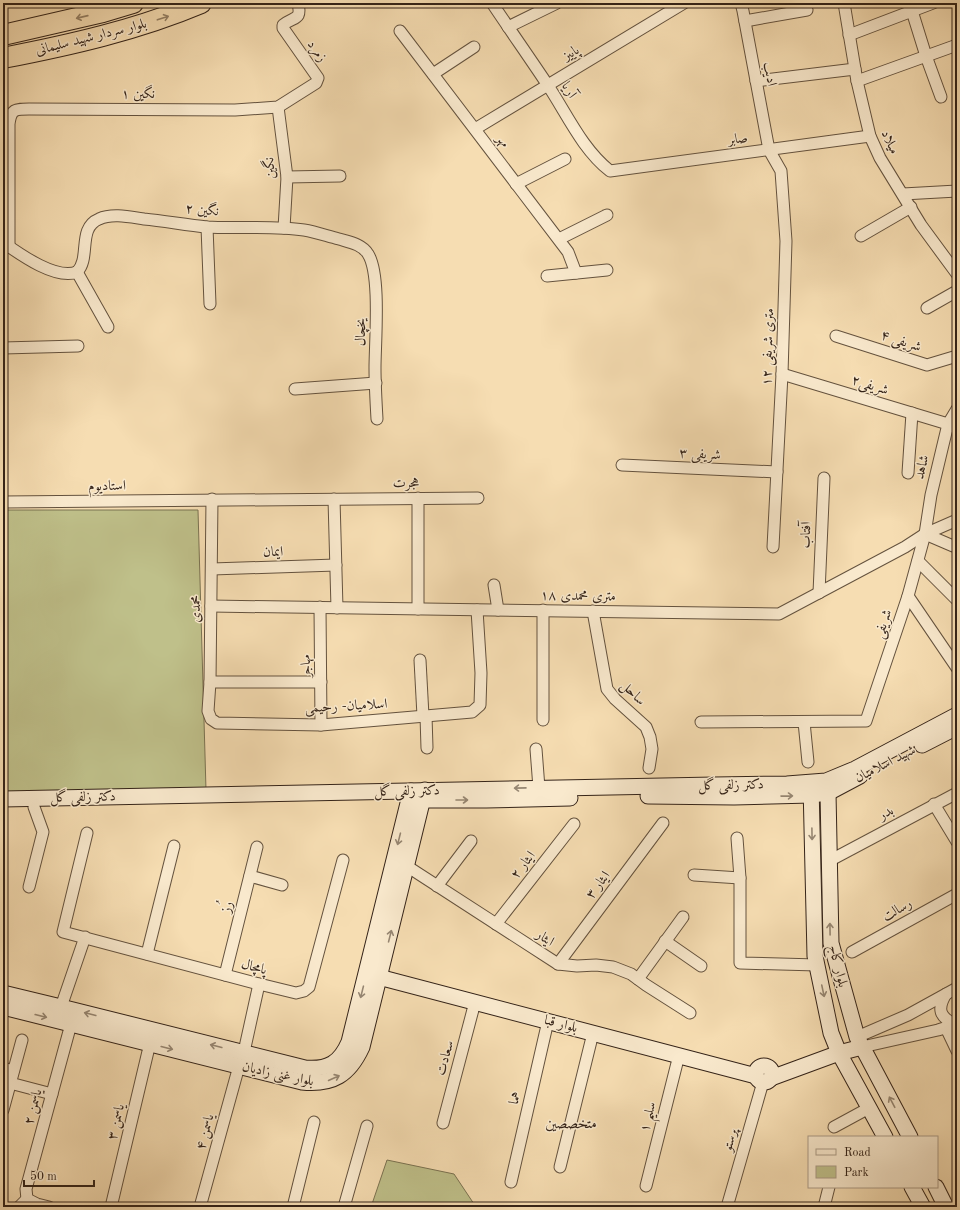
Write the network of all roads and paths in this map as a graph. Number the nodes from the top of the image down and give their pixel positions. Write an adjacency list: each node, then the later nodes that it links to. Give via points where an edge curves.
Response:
1 (133, 3): 15 (highway, بلوار سردار شهید سلیمانی, one-way to 15)
2 (201, 3): 19 (highway, بلوار سردار شهید سلیمانی, one-way to 2, via 109,35)
3 (298, 3): 29 (street, زمرد, via 300,14 285,23 283,28 318,81)
4 (492, 3): 13 (street, آریا)
5 (557, 3): 13 (street)
6 (684, 3): 27 (street, پاییز)
7 (741, 3): 12 (street, ادیب)
8 (844, 3): 16 (street, میلاد)
9 (933, 3): 11 (street)
10 (807, 10): 12 (street)
11 (912, 11): 16 (street); 20 (street)
12 (745, 21): 26 (street, ادیب)
13 (508, 27): 27 (street, آریا)
14 (400, 31): 24 (street, مهر)
15 (3, 35)
16 (849, 35): 23 (street, میلاد)
17 (957, 45): 20 (street)
18 (474, 47): 24 (street)
19 (24, 54): 21 (highway, بلوار سردار شهید سلیمانی); 22 (street)
20 (926, 56): 25 (street); 28 (street)
21 (3, 58)
22 (3, 62)
23 (855, 69): 25 (street, میلاد); 26 (street)
24 (433, 74): 30 (street, مهر)
25 (857, 81): 31 (street, میلاد)
26 (756, 82): 32 (street, ادیب)
27 (548, 85): 30 (street, پاییز); 34 (street, آریا, via 587,148)
28 (941, 97)
29 (278, 107): 36 (street, نگین); 46 (street, نگین ۱, via 235,110 14,110 8,124)
30 (475, 129): 37 (street, مهر)
31 (870, 136): 32 (street, صابر); 39 (street, میلاد, via 880,158)
32 (769, 150): 34 (street, صابر); 62 (street, ۱۲ متری شریفی, via 781,171 786,241)
33 (565, 159): 37 (street)
34 (610, 171)
35 (340, 176): 36 (street)
36 (287, 177): 43 (street, نگین)
37 (516, 184): 45 (street, مهر)
38 (957, 191): 39 (street)
39 (903, 194): 40 (street, میلاد)
40 (911, 207): 44 (street); 48 (street, میلاد, via 921,224)
41 (607, 215): 45 (street)
42 (207, 227): 43 (street, نگین ۲); 50 (street, نگین ۲, via 122,216 98,219 88,230 83,262); 55 (street)
43 (284, 228): 47 (street, نگین ۲, via 305,230)
44 (861, 236)
45 (559, 239): 51 (street, مهر, via 568,252)
46 (6, 245): 50 (street, via 51,270 67,274)
47 (362, 248): 63 (street, یخچال, via 367,252 372,264 376,287)
48 (953, 262): 52 (street, میلاد)
49 (607, 270): 51 (street)
50 (77, 272): 57 (street)
51 (576, 273): 53 (street)
52 (957, 274)
53 (547, 276)
54 (957, 291): 56 (street)
55 (210, 304)
56 (927, 308)
57 (108, 327)
58 (836, 336): 61 (street, شریفی ۴, via 927,365)
59 (78, 346): 60 (street)
60 (3, 348)
61 (957, 356)
62 (782, 374): 66 (street, شریفی۲); 70 (street, ۱۲ متری شریفی)
63 (376, 383): 64 (street); 67 (street, یخچال)
64 (295, 389)
65 (957, 409): 68 (street, شاهد)
66 (912, 413): 68 (street, شریفی۲); 71 (street)
67 (377, 420)
68 (953, 426): 79 (street, شاهد, via 931,495)
69 (622, 465): 70 (street, شریفی ۳)
70 (777, 472): 81 (street, ۱۲ متری شریفی)
71 (908, 473)
72 (824, 478): 86 (street, آفتاب)
73 (418, 498): 74 (street, هجرت); 76 (street, هجرت); 92 (street)
74 (478, 498)
75 (212, 499): 76 (street, هجرت); 77 (street, استادیوم); 84 (street, محمدی)
76 (334, 499): 83 (street)
77 (3, 502)
78 (957, 520): 79 (street, ۱۸ متری محمدی)
79 (925, 534): 80 (street); 82 (street, شریفی); 86 (street, ۱۸ متری محمدی)
80 (953, 546)
81 (773, 547)
82 (918, 560): 87 (street); 88 (street, شریفی)
83 (336, 565): 84 (street, ایمان); 91 (street)
84 (212, 569): 89 (street, محمدی)
85 (494, 585): 94 (street)
86 (819, 593): 96 (street, ۱۸ متری محمدی, via 780,614)
87 (955, 595)
88 (908, 596): 98 (street); 106 (street, شریفی, via 866,721)
89 (211, 606): 90 (street, ۱۸ متری محمدی); 99 (street, محمدی)
90 (320, 608): 91 (street, ۱۸ متری محمدی); 100 (street, مهاجر)
91 (337, 608): 92 (street, ۱۸ متری محمدی)
92 (418, 609): 93 (street, ۱۸ متری محمدی)
93 (478, 610): 94 (street, ۱۸ متری محمدی); 102 (street, اسلامیان- رحیمی, via 480,705 472,712)
94 (498, 610): 95 (street, ۱۸ متری محمدی)
95 (543, 610): 96 (street, ۱۸ متری محمدی); 104 (street)
96 (593, 611): 112 (street, ساحل, via 607,689 615,700 646,727 652,749)
97 (420, 660): 102 (street)
98 (957, 668)
99 (210, 682): 100 (street); 103 (street, محمدی, via 208,711)
100 (321, 682): 107 (street, مهاجر)
101 (957, 715): 113 (street, شهید اسلامیان, via 855,769)
102 (424, 716): 107 (street, اسلامیان- رحیمی); 109 (street)
103 (211, 719): 107 (street, اسلامیان- رحیمی, via 217,723)
104 (543, 720)
105 (701, 722): 106 (street)
106 (804, 722): 111 (street)
107 (321, 725)
108 (957, 727): 113 (street, شهید اسلامیان)
109 (427, 748)
110 (536, 749): 114 (street)
111 (808, 762)
112 (649, 768)
113 (827, 787): 115 (street, شهید اسلامیان); 131 (street, بلوار کاج)
114 (539, 788): 115 (street, دکتر زلفی گل, via 787,784); 118 (street, دکتر زلفی گل, one-way to 118)
115 (811, 789): 118 (street, دکتر زلفی گل, one-way to 115, via 650,796 734,797); 147 (street, بلوار کاج, one-way to 147)
116 (957, 793): 119 (street, بدر)
117 (3, 799): 118 (street, دکتر زلفی گل)
118 (415, 802): 120 (street, دکتر زلفی گل); 132 (street, بلوار غنی زادیان)
119 (934, 804): 127 (street); 131 (street, بدر)
120 (34, 806): 121 (street, دکتر زلفی گل); 138 (street, via 43,832)
121 (3, 807)
122 (663, 823): 146 (street, ایثار ۳)
123 (574, 824): 141 (street, ایثار ۲)
124 (87, 833): 142 (street, پامچال, via 63,932)
125 (737, 838): 135 (street)
126 (471, 841): 137 (street)
127 (957, 842)
128 (174, 846): 145 (street)
129 (257, 847): 134 (street, رُز)
130 (343, 860): 152 (street, پامچال, via 309,987 296,992)
131 (829, 861): 165 (street, بلوار کاج, one-way to 131, via 830,943)
132 (401, 862): 137 (street, ایثار); 149 (street, بلوار غنی زادیان)
133 (694, 875): 135 (street)
134 (250, 876): 136 (street); 150 (street, رُز)
135 (740, 878): 147 (street, via 740,963)
136 (282, 885)
137 (437, 886): 141 (street, ایثار)
138 (30, 887)
139 (957, 894): 144 (street, رسالت)
140 (683, 917): 143 (street)
141 (496, 924): 146 (street, ایثار)
142 (84, 937): 145 (street, پامچال); 158 (street)
143 (665, 941): 148 (street); 151 (street)
144 (852, 952)
145 (147, 954): 150 (street, پامچال)
146 (558, 964): 151 (street, ایثار, via 613,967)
147 (817, 965): 167 (street, بلوار کاج, one-way to 167)
148 (701, 966)
149 (374, 970): 156 (street, بلوار قبا); 170 (street, بلوار غنی زادیان, via 349,1042 337,1061 327,1067 316,1069); 172 (street, بلوار قبا, via 676,1045)
150 (225, 975): 152 (street, پامچال)
151 (638, 979): 159 (street, ایثار)
152 (259, 984): 170 (street, یاسمن ۴)
153 (957, 988): 155 (street)
154 (3, 993): 158 (street, بلوار غنی زادیان)
155 (946, 994): 162 (street, via 940,1010 944,1018); 165 (street)
156 (475, 1002): 160 (street, بلوار قبا); 178 (street, سعادت)
157 (3, 1007): 161 (street, بلوار غنی زادیان, one-way to 161)
158 (61, 1007): 170 (street, بلوار غنی زادیان, one-way to 158)
159 (690, 1013)
160 (548, 1021): 163 (street, بلوار قبا); 184 (street, هما)
161 (71, 1024): 166 (street, بلوار غنی زادیان); 174 (street, یاسمن ۲)
162 (953, 1025): 165 (street); 168 (street)
163 (593, 1033): 169 (street, بلوار قبا); 183 (street)
164 (22, 1040): 171 (street)
165 (860, 1042): 167 (street); 182 (street, بلوار کاج, one-way to 165)
166 (150, 1043): 170 (street, بلوار غنی زادیان, one-way to 170); 192 (street, یاسمن ۳)
167 (837, 1049): 172 (street); 175 (street, بلوار کاج)
168 (957, 1051)
169 (679, 1055): 172 (street, بلوار قبا); 185 (street, سلیم ۱)
170 (242, 1059): 193 (street, یاسمن ۴)
171 (8, 1070): 173 (street)
172 (764, 1075): 196 (street, پرستو)
173 (10, 1083): 174 (street); 176 (street)
174 (52, 1094): 189 (street, یاسمن ۲, via 26,1188)
175 (869, 1108): 180 (street); 181 (street, بلوار کاج)
176 (3, 1110)
177 (314, 1122): 194 (street)
178 (443, 1123)
179 (367, 1126): 195 (street)
180 (834, 1127)
181 (884, 1136)
182 (909, 1136)
183 (560, 1167)
184 (511, 1182)
185 (646, 1186)
186 (829, 1188): 197 (street)
187 (913, 1188): 198 (street)
188 (936, 1188): 199 (street)
189 (28, 1199): 190 (street); 191 (street)
190 (19, 1207)
191 (49, 1207)
192 (111, 1207)
193 (200, 1207)
194 (293, 1207)
195 (344, 1207)
196 (727, 1207)
197 (824, 1207)
198 (923, 1207)
199 (946, 1207)

